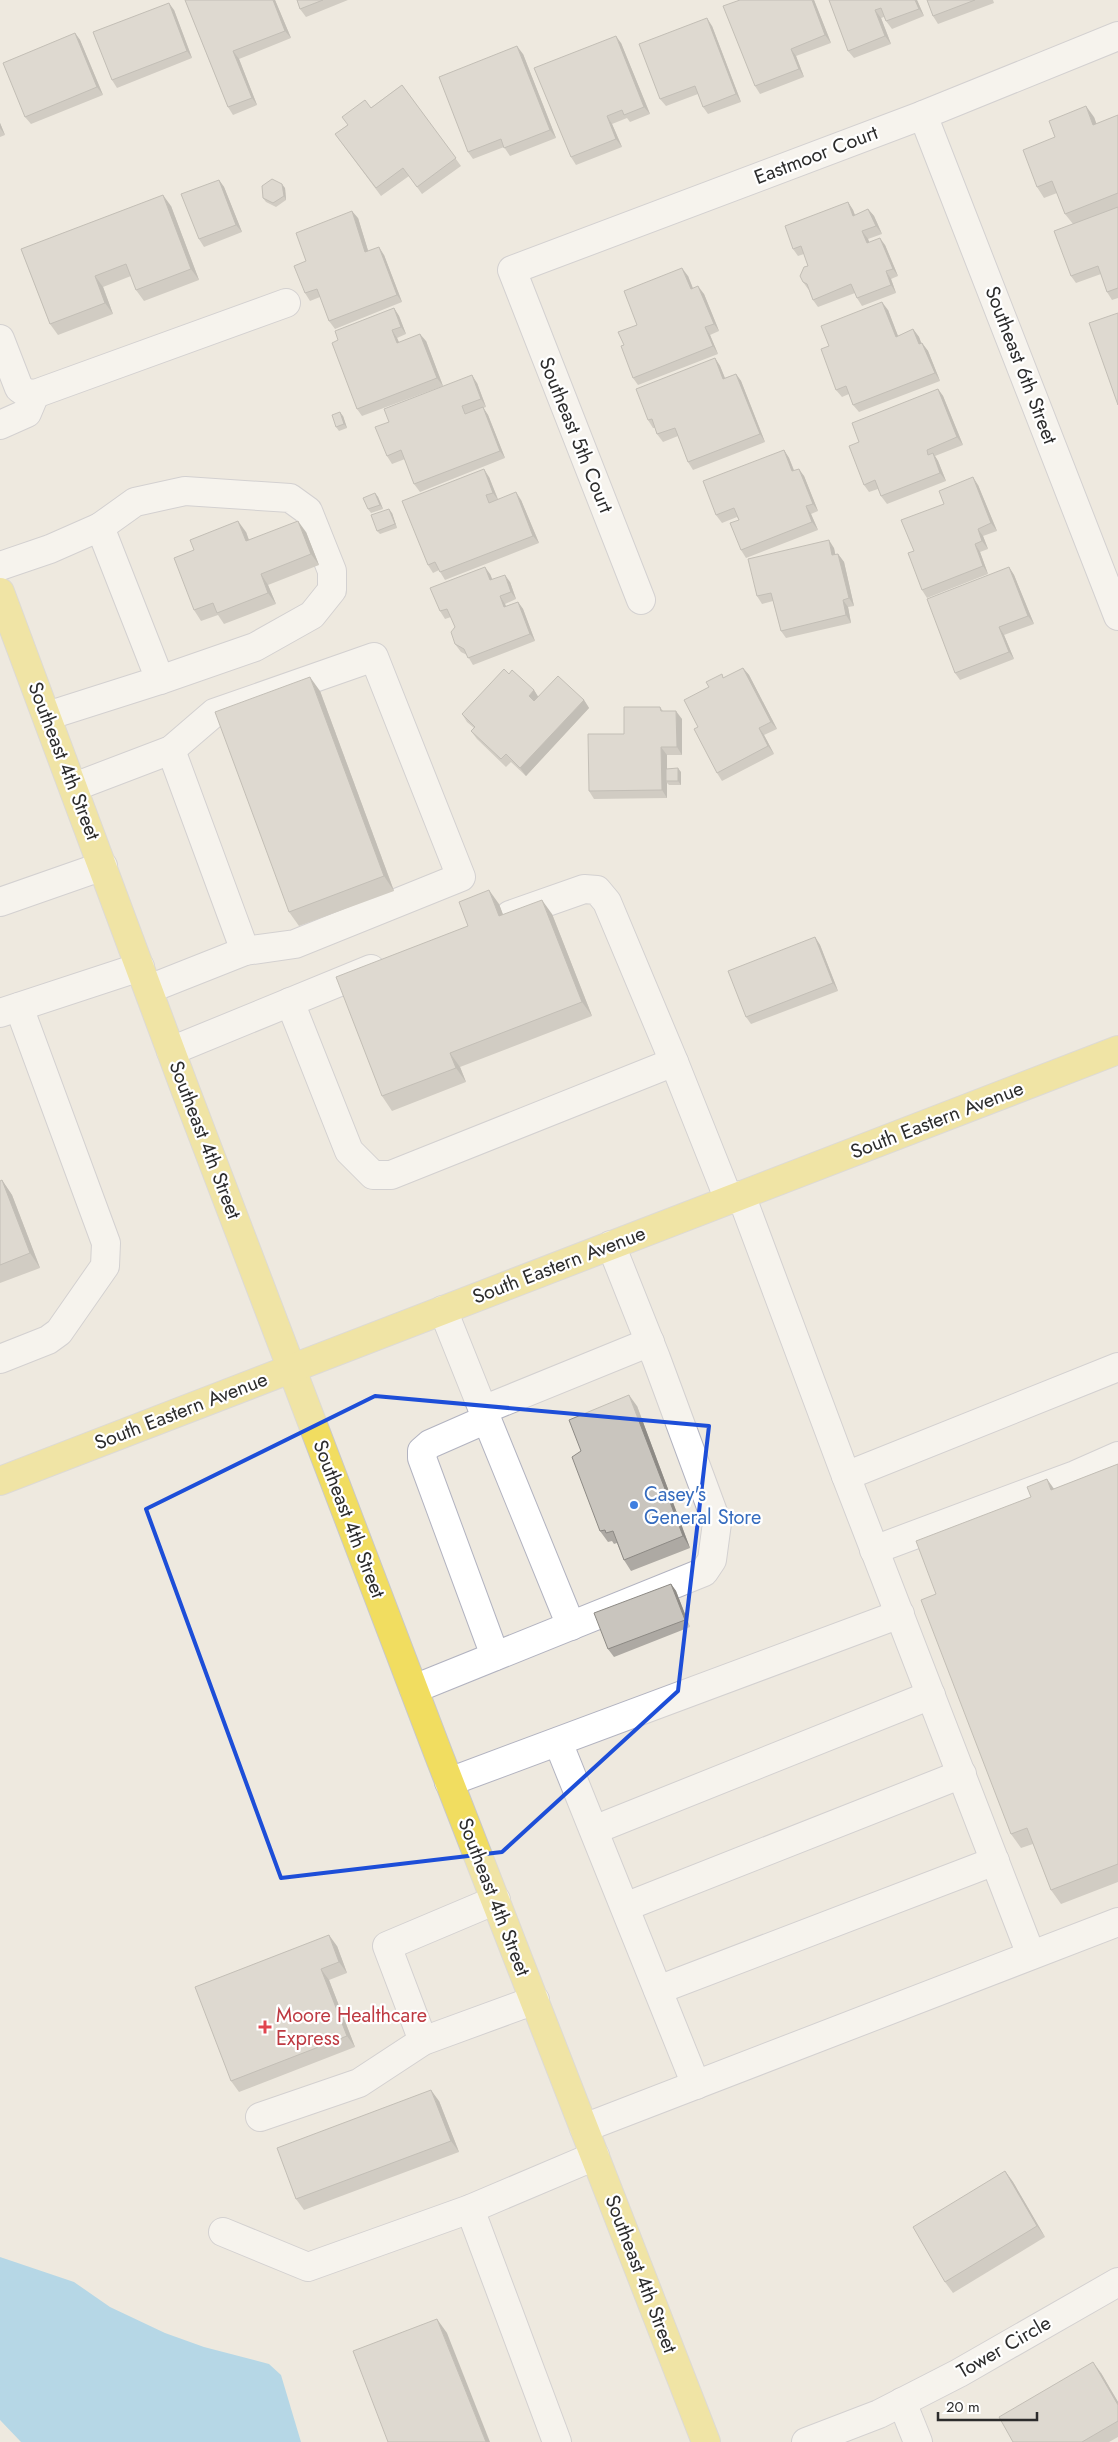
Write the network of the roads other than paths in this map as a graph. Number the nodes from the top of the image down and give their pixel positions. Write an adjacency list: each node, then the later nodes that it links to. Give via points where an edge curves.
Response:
1 (1118, 36): 2 (street, Eastmoor Court)
2 (923, 115): 3 (street, Eastmoor Court); 12 (street, Southeast 6th Street)
3 (512, 270): 11 (street, Southeast 5th Court)
4 (286, 304): 6 (street)
5 (0, 339): 6 (street, via 18,388)
6 (36, 394): 7 (street, via 27,414)
7 (0, 425)
8 (100, 527): 9 (street); 13 (street); 13 (street, via 136,502 185,491 290,498 308,511 332,572 332,590 312,615 255,647)
9 (0, 566)
10 (0, 592): 14 (main road, Southeast 4th Street)
11 (641, 600)
12 (1118, 616)
13 (160, 680): 14 (street)
14 (47, 716): 16 (main road, Southeast 4th Street)
15 (171, 750): 16 (street); 20 (street); 20 (street, via 214,713 374,657 461,877 295,944)
16 (74, 788): 17 (main road, Southeast 4th Street)
17 (103, 866): 18 (street); 22 (main road, Southeast 4th Street)
18 (0, 902)
19 (504, 917): 27 (street, via 584,889 598,890 607,902)
20 (245, 951): 22 (street)
21 (391, 961): 23 (street)
22 (145, 978): 24 (street); 26 (main road, Southeast 4th Street)
23 (290, 1002): 26 (street); 27 (street, via 348,1151 372,1175 392,1175)
24 (10, 1010): 32 (street, via 106,1243 105,1266 60,1332)
25 (1118, 1050): 28 (main road, South Eastern Avenue)
26 (171, 1051): 34 (main road, Southeast 4th Street)
27 (674, 1062): 28 (street)
28 (735, 1198): 29 (main road, South Eastern Avenue); 37 (street)
29 (611, 1245): 30 (main road, South Eastern Avenue); 31 (street)
30 (443, 1310): 34 (main road, South Eastern Avenue); 35 (street)
31 (650, 1342): 35 (street); 41 (street, via 717,1523 712,1560 704,1572)
32 (0, 1359)
33 (1118, 1367): 37 (street)
34 (293, 1368): 38 (main road, South Eastern Avenue); 43 (main road, Southeast 4th Street)
35 (485, 1414): 41 (street); 42 (street, via 430,1444 422,1451 422,1458)
36 (1118, 1456): 39 (street)
37 (846, 1476): 39 (street)
38 (0, 1481)
39 (874, 1550): 40 (street)
40 (900, 1614): 44 (street); 45 (street)
41 (571, 1626): 42 (street)
42 (495, 1656): 43 (street)
43 (414, 1689): 47 (main road, Southeast 4th Street)
44 (931, 1695): 46 (street); 48 (street)
45 (558, 1742): 47 (street); 48 (street)
46 (962, 1774): 49 (street); 51 (street)
47 (449, 1782): 50 (main road, Southeast 4th Street)
48 (594, 1830): 51 (street)
49 (995, 1861): 53 (street); 54 (street)
50 (496, 1900): 55 (main road, Southeast 4th Street); 56 (street, via 387,1946)
51 (625, 1907): 54 (street)
52 (1118, 1922): 53 (street)
53 (1031, 1955): 57 (street)
54 (658, 1990): 57 (street)
55 (535, 2000): 56 (street); 59 (main road, Southeast 4th Street)
56 (424, 2042): 58 (street, via 359,2083)
57 (696, 2085): 59 (street)
58 (260, 2117)
59 (584, 2128): 60 (main road, Southeast 4th Street)
60 (595, 2156): 61 (street); 66 (main road, Southeast 4th Street)
61 (470, 2209): 62 (street, via 308,2267); 65 (street)
62 (223, 2232)
63 (1118, 2282): 64 (street, Tower Circle)
64 (902, 2402): 67 (street, Tower Circle); 68 (street)
65 (556, 2442)
66 (706, 2442)
67 (806, 2442)
68 (918, 2442)

